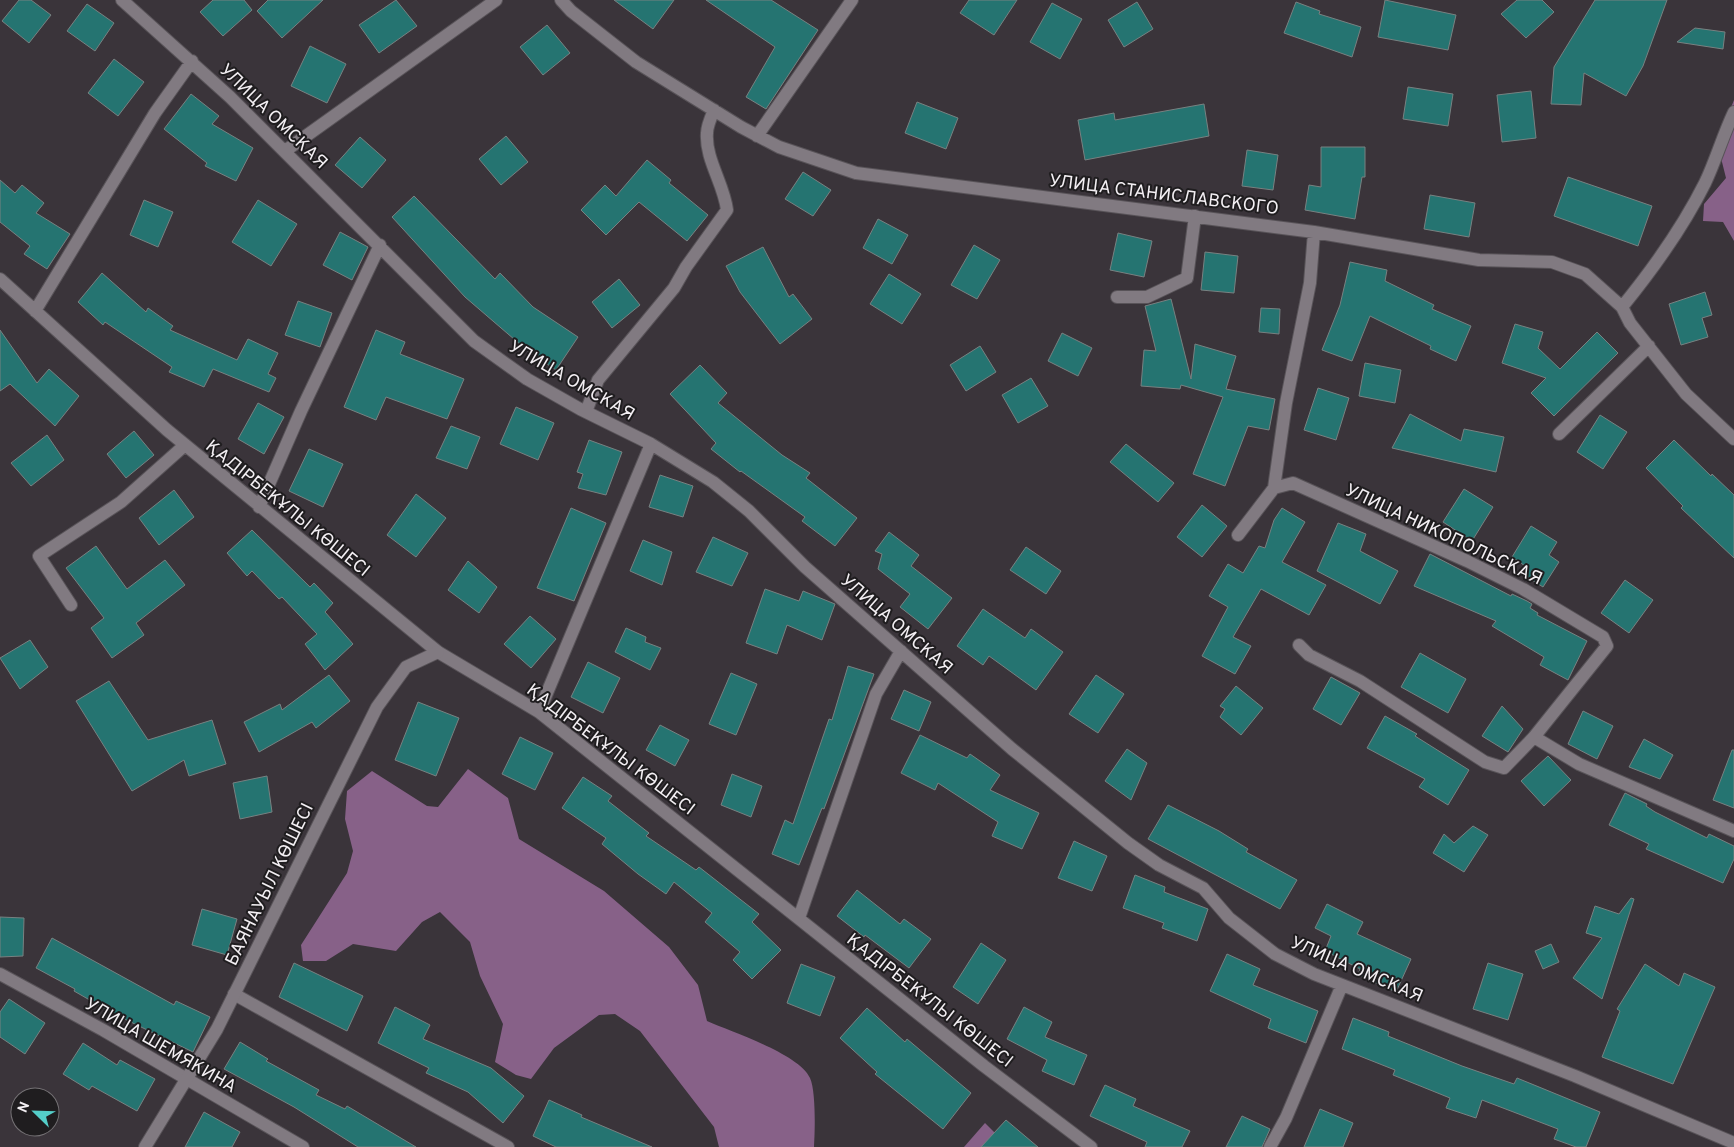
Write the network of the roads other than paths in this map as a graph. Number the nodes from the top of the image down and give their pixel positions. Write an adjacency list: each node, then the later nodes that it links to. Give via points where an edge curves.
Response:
1 (122, 0): 5 (street, УЛИЦА ОМСКАЯ)
2 (496, 0): 9 (street)
3 (561, 0): 6 (street, УЛИЦА СТАНИСЛАВСКОГО, via 636,62)
4 (852, 0): 8 (street)
5 (192, 61): 9 (street, УЛИЦА ОМСКАЯ); 16 (street, via 155,113)
6 (714, 110): 8 (street, УЛИЦА СТАНИСЛАВСКОГО); 18 (street, via 707,132 708,147 726,196 727,210 674,288 598,380)
7 (1734, 112): 15 (street, via 1689,212 1644,281)
8 (757, 136): 10 (street, УЛИЦА СТАНИСЛАВСКОГО, via 779,147 856,173)
9 (285, 151): 12 (street, УЛИЦА ОМСКАЯ)
10 (1196, 216): 11 (street, УЛИЦА СТАНИСЛАВСКОГО); 14 (street, via 1187,278 1147,298)
11 (1314, 232): 15 (street, УЛИЦА СТАНИСЛАВСКОГО, via 1479,260 1552,262 1585,274); 23 (street, via 1310,282 1286,403)
12 (380, 245): 18 (street, УЛИЦА ОМСКАЯ, via 474,341 527,379); 24 (street)
13 (0, 279): 16 (street, ҚАДІРБЕКҰЛЫ КӨШЕСІ)
14 (1117, 297)
15 (1622, 307): 17 (street, УЛИЦА СТАНИСЛАВСКОГО, via 1630,323)
16 (35, 311): 22 (street, ҚАДІРБЕКҰЛЫ КӨШЕСІ)
17 (1649, 346): 19 (street); 20 (street, УЛИЦА СТАНИСЛАВСКОГО, via 1686,394)
18 (586, 412): 21 (street, УЛИЦА ОМСКАЯ)
19 (1559, 434)
20 (1734, 439)
21 (651, 444): 28 (street, УЛИЦА ОМСКАЯ, via 713,482 749,511 805,567); 30 (street)
22 (185, 445): 24 (street, ҚАДІРБЕКҰЛЫ КӨШЕСІ); 26 (street, via 121,502 39,556)
23 (1274, 488): 25 (street); 31 (street, УЛИЦА НИКОПОЛЬСКАЯ, via 1293,483 1467,561 1523,588 1603,637 1607,646)
24 (258, 507): 29 (street, ҚАДІРБЕКҰЛЫ КӨШЕСІ)
25 (1238, 535)
26 (71, 605)
27 (1298, 645): 31 (street, УЛИЦА НИКОПОЛЬСКАЯ, via 1309,655 1360,681 1485,762 1504,768)
28 (901, 651): 33 (street, via 876,694); 35 (street, УЛИЦА ОМСКАЯ, via 1012,749 1128,843 1159,865 1203,888 1229,918 1275,954)
29 (438, 652): 30 (street, ҚАДІРБЕКҰЛЫ КӨШЕСІ); 36 (street, БАЯНАУЫЛ КӨШЕСІ, via 406,667 377,706)
30 (539, 712): 33 (street, ҚАДІРБЕКҰЛЫ КӨШЕСІ)
31 (1534, 737): 32 (street, via 1579,764)
32 (1734, 831)
33 (799, 918): 42 (street, ҚАДІРБЕКҰЛЫ КӨШЕСІ)
34 (0, 974): 37 (street, УЛИЦА ШЕМЯКИНА)
35 (1342, 985): 38 (street, УЛИЦА ОМСКАЯ); 43 (street, via 1286,1118)
36 (234, 994): 37 (street, БАЯНАУЫЛ КӨШЕСІ); 41 (street)
37 (186, 1080): 39 (street, БАЯНАУЫЛ КӨШЕСІ); 40 (street, УЛИЦА ШЕМЯКИНА)
38 (1734, 1142)
39 (145, 1147)
40 (304, 1147)
41 (508, 1147)
42 (1091, 1147)
43 (1270, 1147)

